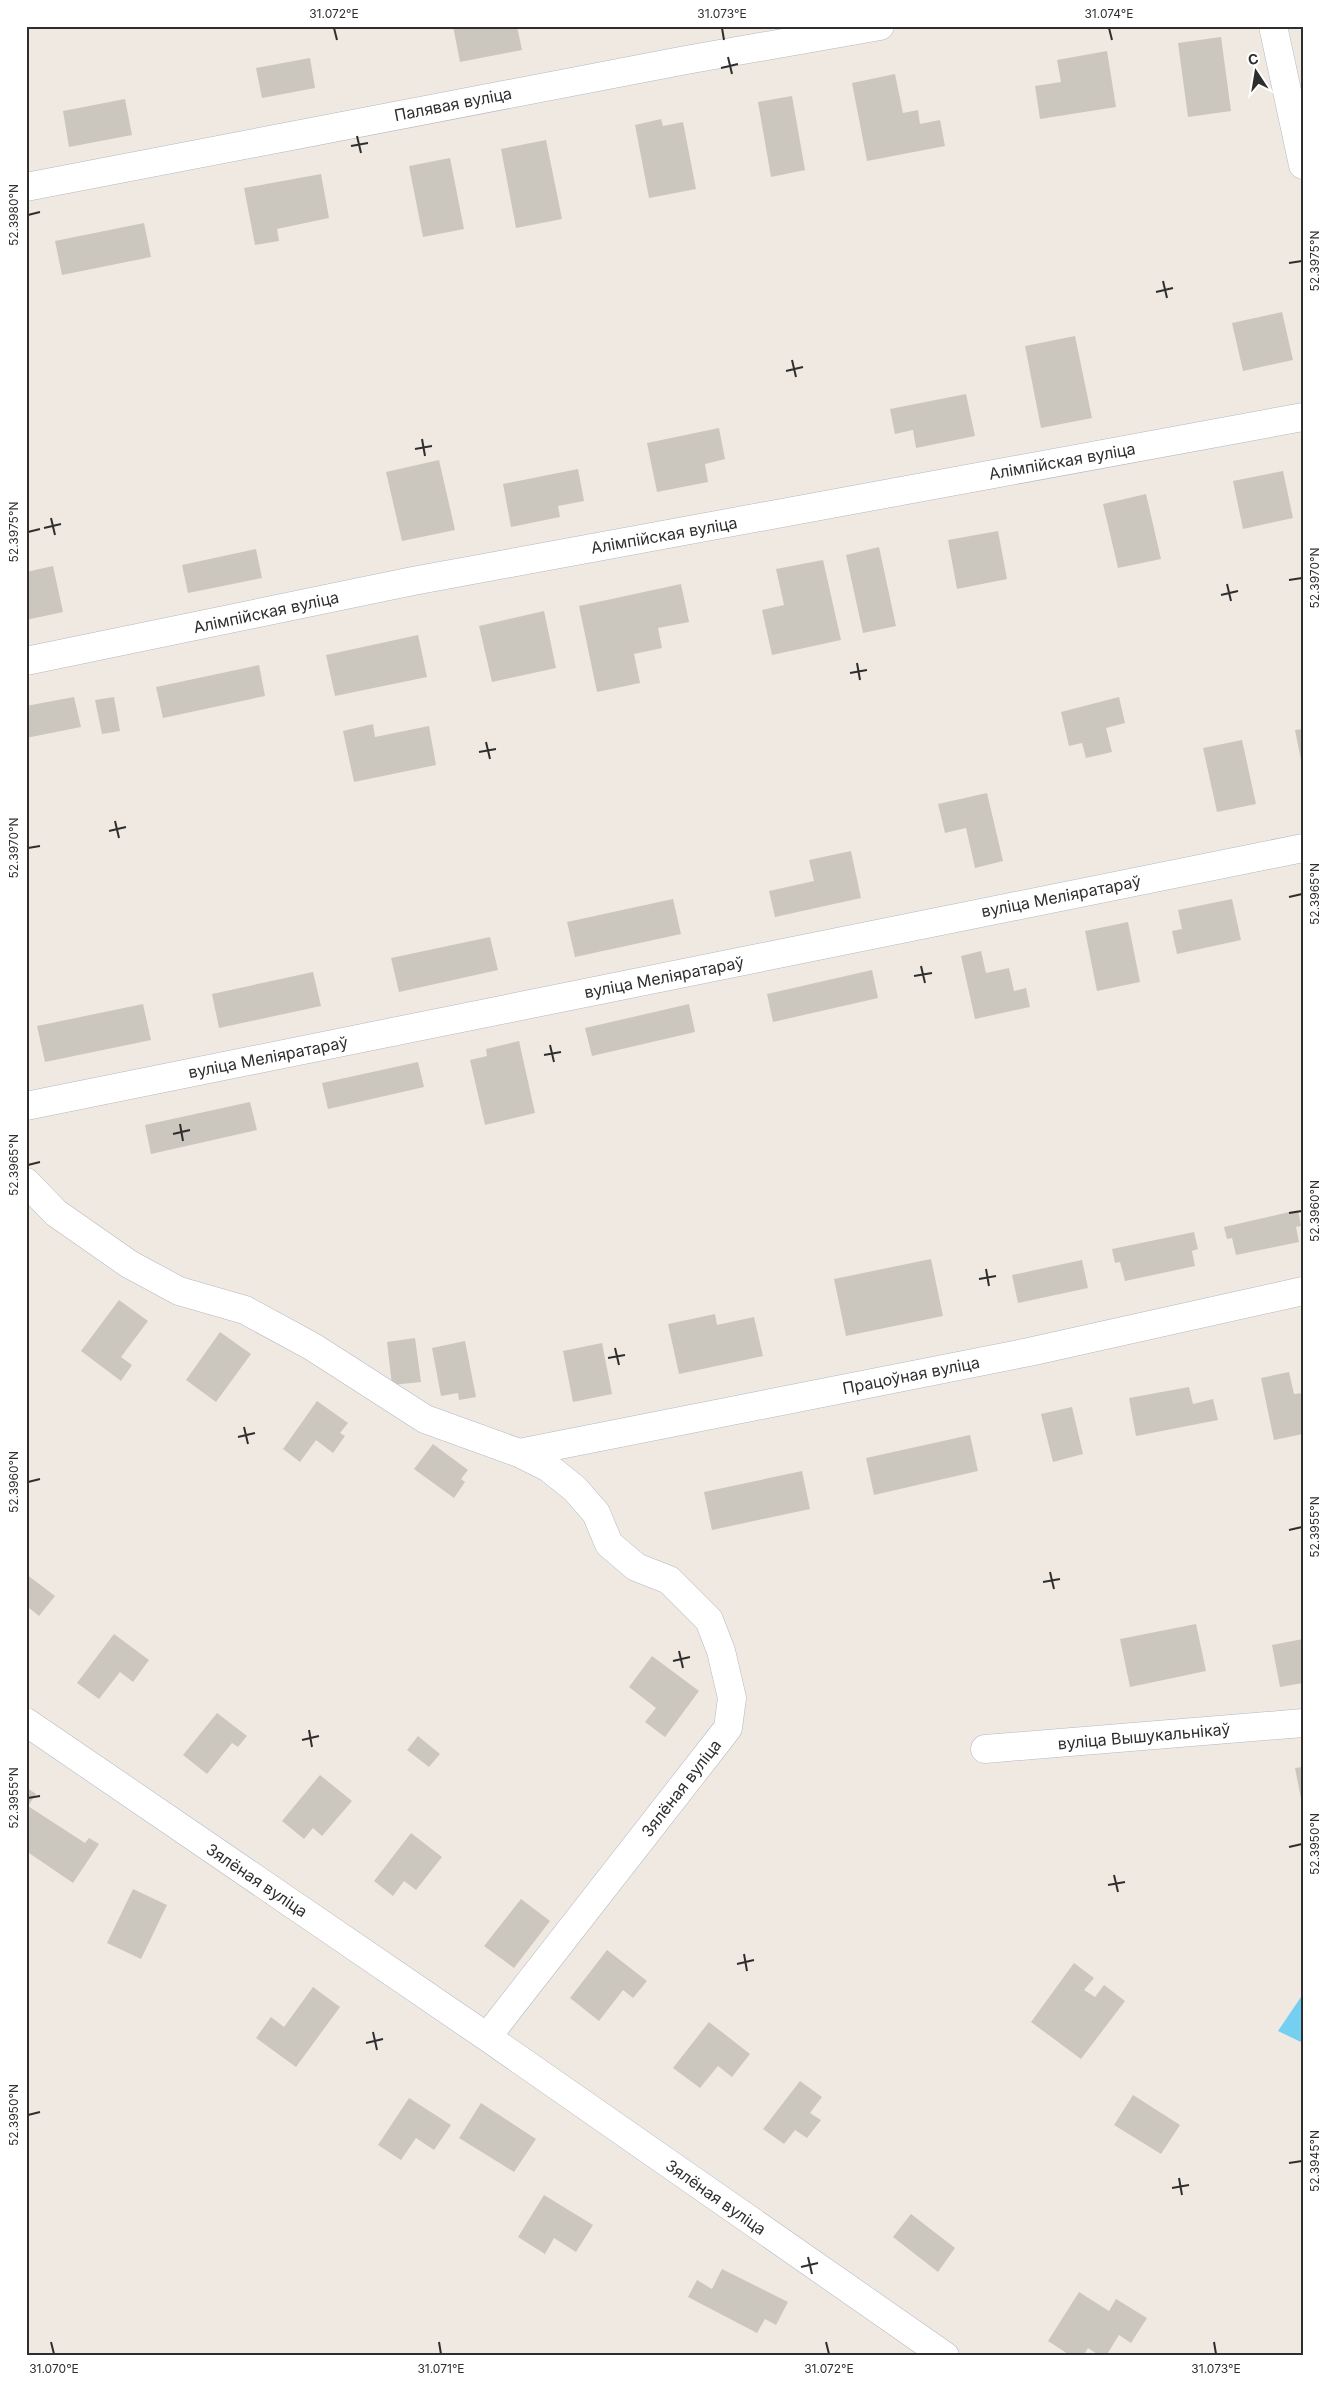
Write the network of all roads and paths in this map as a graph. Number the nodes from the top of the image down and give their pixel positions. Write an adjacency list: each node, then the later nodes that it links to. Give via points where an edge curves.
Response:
1 (880, 26): 4 (street, Палявая вуліца)
2 (1273, 26): 3 (street)
3 (1303, 164)
4 (26, 187)
5 (1303, 417): 6 (street, Алімпійская вуліца, via 423,580)
6 (26, 661)
7 (1303, 848): 8 (street, вуліца Меліяратараў)
8 (26, 1106)
9 (26, 1182): 11 (street, via 56,1213 129,1264 178,1290 245,1310 313,1347 425,1419)
10 (1303, 1291): 11 (street, Працоўная вуліца, via 1019,1354)
11 (519, 1452): 15 (street, Зялёная вуліца, via 549,1468 575,1489 596,1513 609,1544 636,1567 669,1580 709,1620 721,1651 732,1698 728,1728)
12 (26, 1722): 15 (street, Зялёная вуліца)
13 (1303, 1723): 14 (street, вуліца Вышукальнікаў)
14 (985, 1749)
15 (487, 2037): 16 (street, Зялёная вуліца)
16 (945, 2356)

